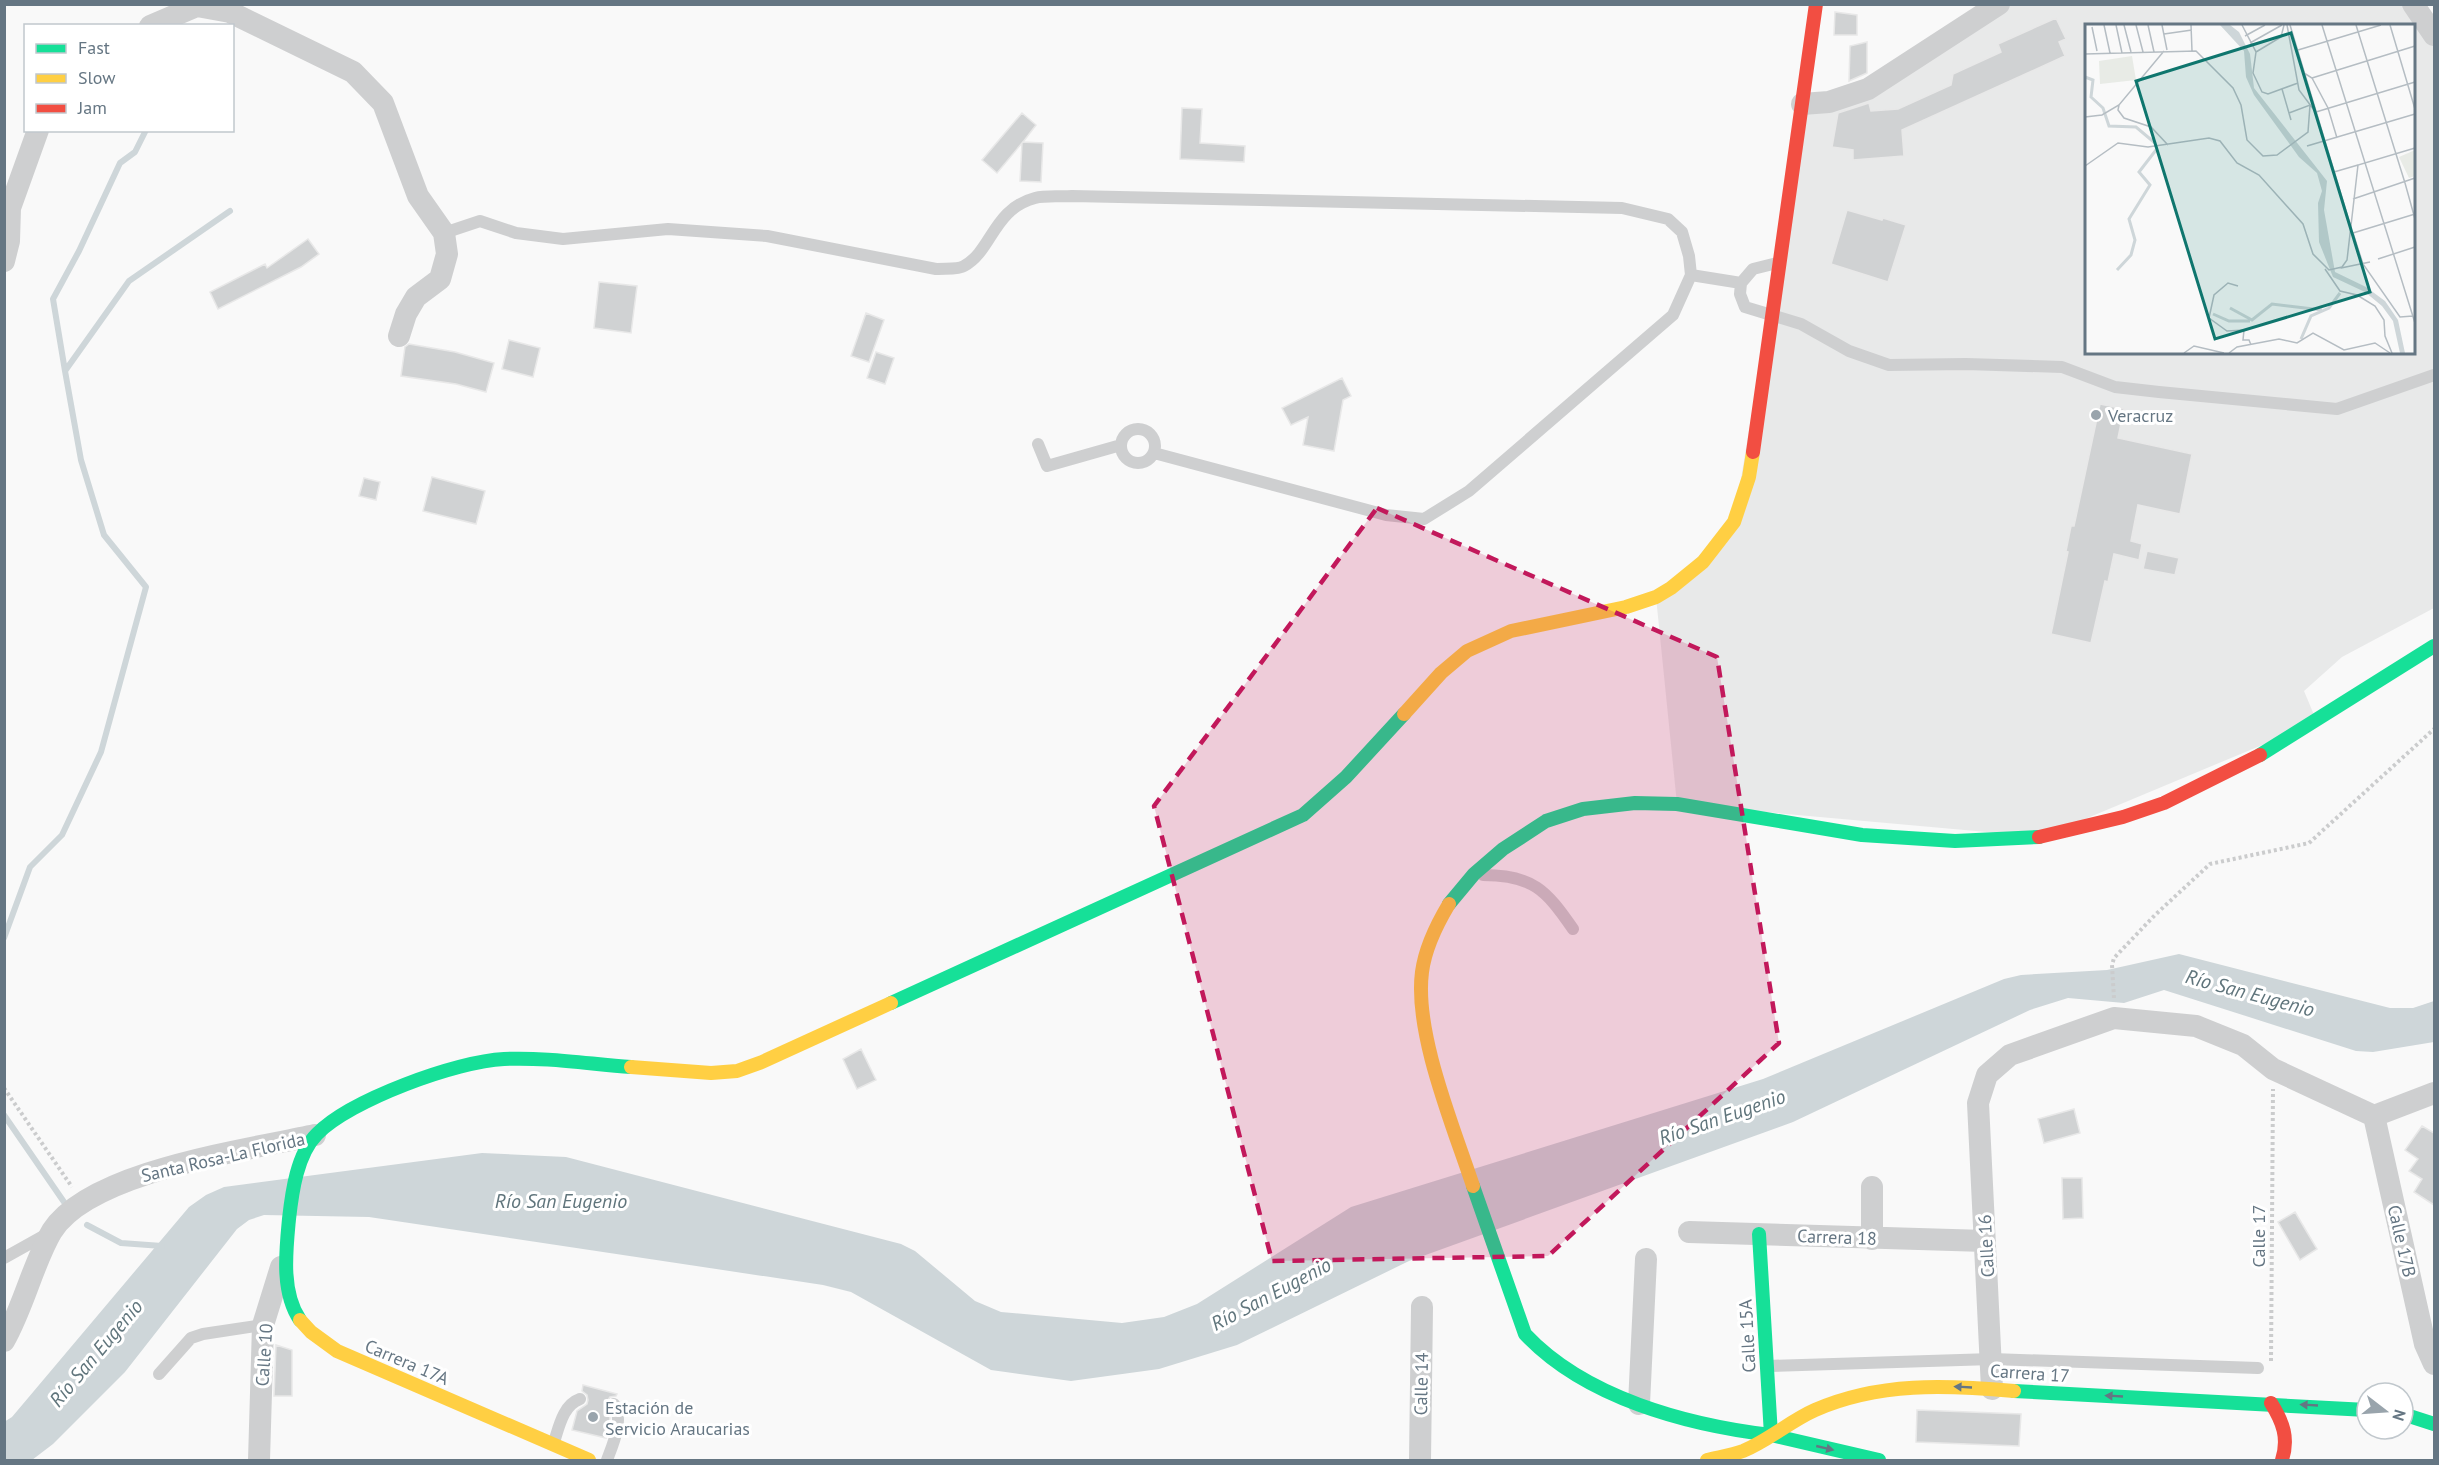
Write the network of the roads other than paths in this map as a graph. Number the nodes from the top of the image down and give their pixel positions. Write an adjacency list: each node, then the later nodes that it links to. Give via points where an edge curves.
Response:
1 (1816, 4): 6 (main road)
2 (1999, 4): 6 (street, via 1868,89 1829,102)
3 (2413, 4): 5 (street)
4 (155, 24): 8 (street, via 197,6 230,12 353,72 383,103 418,196)
5 (2434, 35)
6 (1802, 104): 10 (main road)
7 (37, 132): 9 (street, via 10,208)
8 (444, 232): 11 (lane, via 480,221 516,233 563,239 668,229 767,236 936,269 963,267 978,254 1010,210 1035,198 1622,208 1668,219 1682,232); 14 (street, via 447,254 440,279 416,297)
9 (4, 261)
10 (1780, 263): 12 (lane, via 1753,269); 13 (main road)
11 (1691, 275): 12 (lane); 18 (lane, via 1673,315 1469,490 1424,519 1386,515)
12 (1741, 283): 13 (lane, via 1745,308)
13 (1772, 316): 15 (lane, via 1801,324 1849,351 1889,366 2062,367 2115,387 2337,409); 24 (main road, via 1749,477 1734,522 1703,562 1656,597 1511,631 1467,651 1440,673 1346,777 1303,815 737,1071 711,1073 501,1059 426,1078 385,1094 340,1117)
14 (399, 336)
15 (2434, 375)
16 (1038, 444): 17 (lane, via 1047,466)
17 (1122, 446): 18 (lane, via 1131,462 1144,462); 18 (lane, via 1127,434 1139,429 1151,434)
18 (1154, 453)
19 (2434, 646): 20 (main road, via 2257,757 2164,803 2042,837 1954,841 1862,835 1677,804 1635,803 1583,809 1546,821)
20 (1474, 874): 21 (lane, via 1523,879 1551,898); 46 (main road, via 1451,899 1436,927 1422,972 1423,1023 1442,1093 1525,1334 1558,1364)
21 (1573, 929)
22 (2434, 1093): 23 (street)
23 (2374, 1116): 30 (street, Calle 16, via 2273,1069 2243,1045 2196,1026 2114,1018 2010,1055 1987,1075 1978,1103); 38 (street, Calle 17B, via 2425,1344)
24 (315, 1136): 26 (street, Santa Rosa-La Florida, via 165,1167 82,1202); 31 (main road, Carrera 17A, via 299,1163)
25 (1872, 1187): 29 (street)
26 (53, 1230): 32 (lane); 36 (street, Santa Rosa-La Florida)
27 (1689, 1232): 28 (street, Carrera 18)
28 (1759, 1234): 29 (street, Carrera 18); 39 (main road, Calle 15A)
29 (1872, 1239): 30 (street, Carrera 18)
30 (1986, 1241): 37 (street, Calle 16)
31 (286, 1244): 35 (street, Calle 10); 51 (main road, Carrera 17A, via 286,1288 293,1308 317,1338 337,1351)
32 (4, 1258)
33 (1646, 1259): 46 (street)
34 (1422, 1307): 55 (street, Calle 14)
35 (263, 1325): 41 (lane, via 191,1338); 52 (street, Calle 10)
36 (4, 1341)
37 (1992, 1359): 39 (lane); 40 (lane); 42 (street, Calle 16)
38 (2434, 1364)
39 (1767, 1366): 50 (main road, Calle 15A)
40 (2258, 1368)
41 (159, 1374)
42 (1992, 1389): 44 (main road, Carrera 17, one-way to 42); 50 (main road, Carrera 17, one-way to 50, via 1928,1385 1868,1392 1814,1411)
43 (580, 1399): 51 (lane, via 572,1402 563,1415)
44 (2271, 1403): 47 (main road, Carrera 17, one-way to 44); 58 (main road, via 2283,1421 2286,1439)
45 (614, 1404): 54 (lane, via 618,1427)
46 (1639, 1404): 50 (main road, via 1692,1422)
47 (2355, 1409)
48 (2415, 1418): 49 (main road)
49 (2434, 1424)
50 (1771, 1435): 56 (main road, Carrera 17, via 1743,1451); 57 (main road, one-way to 57)
51 (554, 1452): 53 (main road, Carrera 17A)
52 (259, 1461)
53 (589, 1461)
54 (607, 1461)
55 (1420, 1461)
56 (1707, 1461)
57 (1879, 1461)
58 (2282, 1461)

